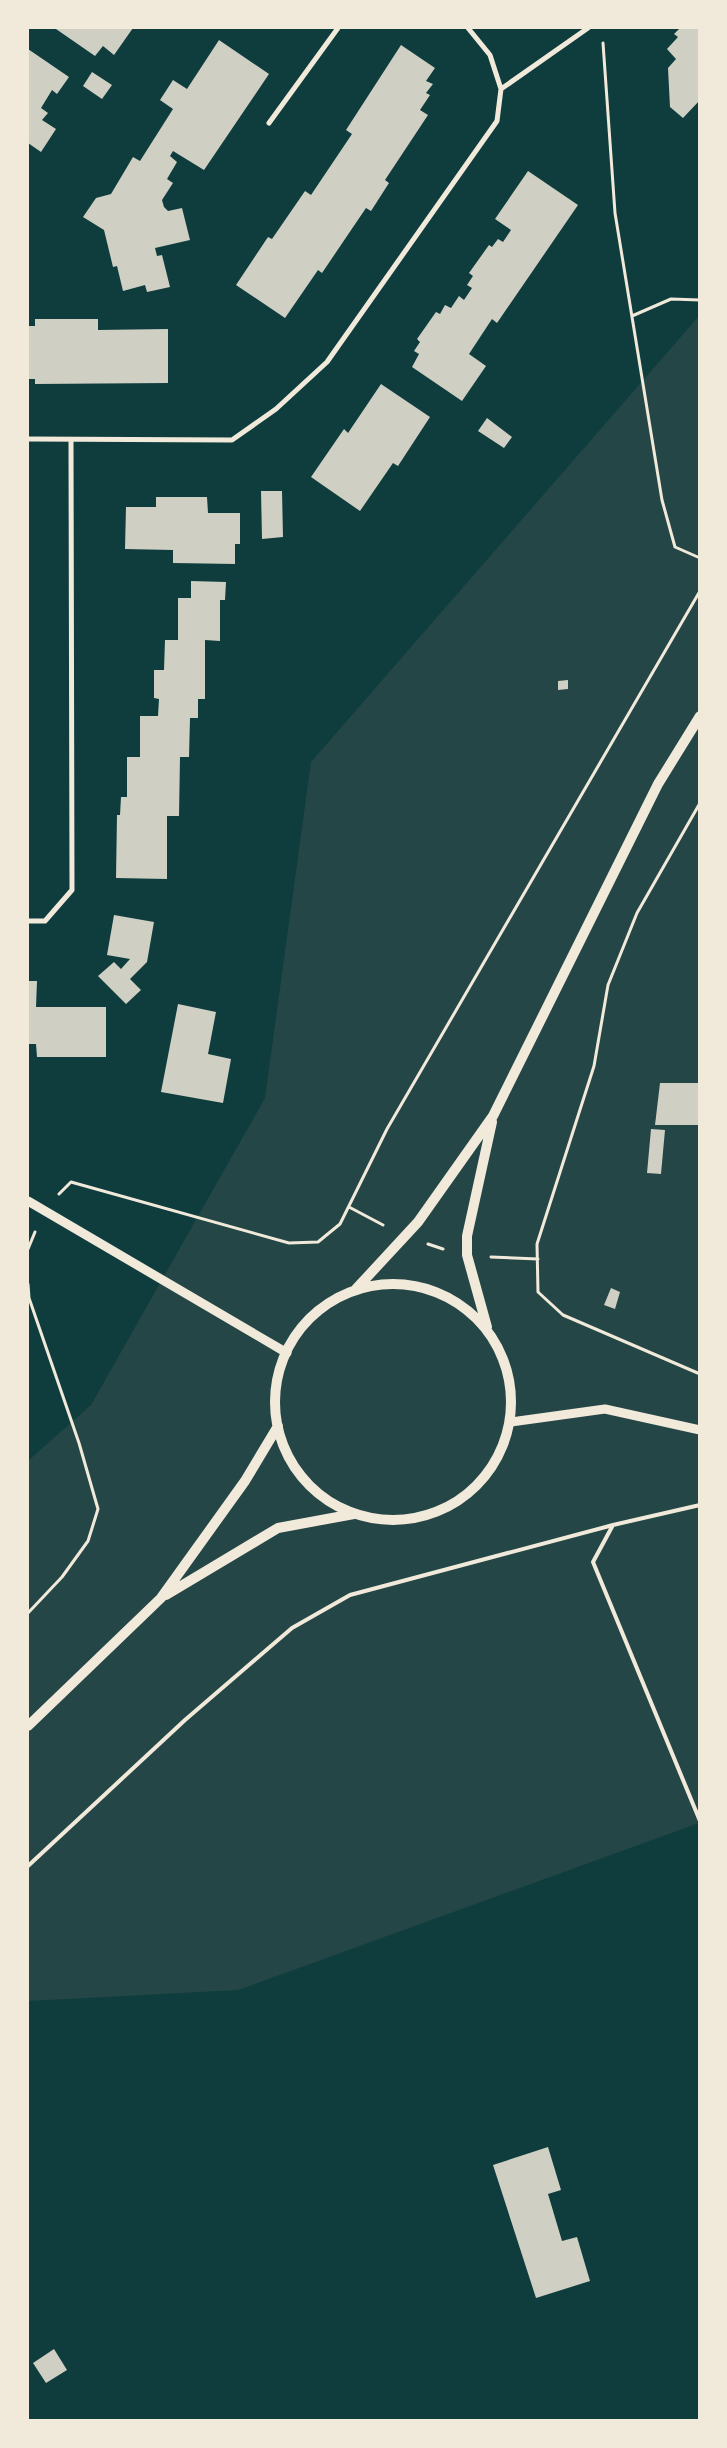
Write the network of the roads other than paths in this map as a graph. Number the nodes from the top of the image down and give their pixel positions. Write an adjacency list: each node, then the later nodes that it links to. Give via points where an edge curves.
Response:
1 (338, 28): 5 (street)
2 (468, 28): 4 (street, via 490,55)
3 (588, 28): 4 (street)
4 (501, 89): 7 (street, via 497,120 491,129 327,362 276,409 232,440)
5 (269, 123)
6 (28, 439): 7 (street)
7 (71, 440): 9 (street, via 72,890 45,921)
8 (700, 716): 10 (main road, via 658,784)
9 (28, 922)
10 (493, 1116): 12 (main road, via 418,1222); 13 (main road, via 467,1236 467,1255)
11 (28, 1201): 14 (street)
12 (356, 1288): 13 (main road, via 392,1283 428,1288 460,1304); 14 (main road, via 321,1308 296,1333)
13 (487, 1329): 15 (main road, via 504,1357 512,1389)
14 (287, 1354): 16 (main road, via 280,1365 275,1400)
15 (510, 1422): 17 (street, via 605,1409); 19 (main road, via 493,1468 458,1502 426,1517 389,1521)
16 (278, 1426): 19 (main road, via 292,1463 318,1494); 21 (main road, via 245,1482)
17 (700, 1430)
18 (700, 1505): 20 (lane)
19 (354, 1514): 21 (main road, via 278,1528)
20 (614, 1525): 23 (lane, via 593,1562); 24 (lane, via 350,1595 292,1628 185,1720)
21 (161, 1598): 22 (main road)
22 (28, 1726)
23 (700, 1821)
24 (28, 1866)

